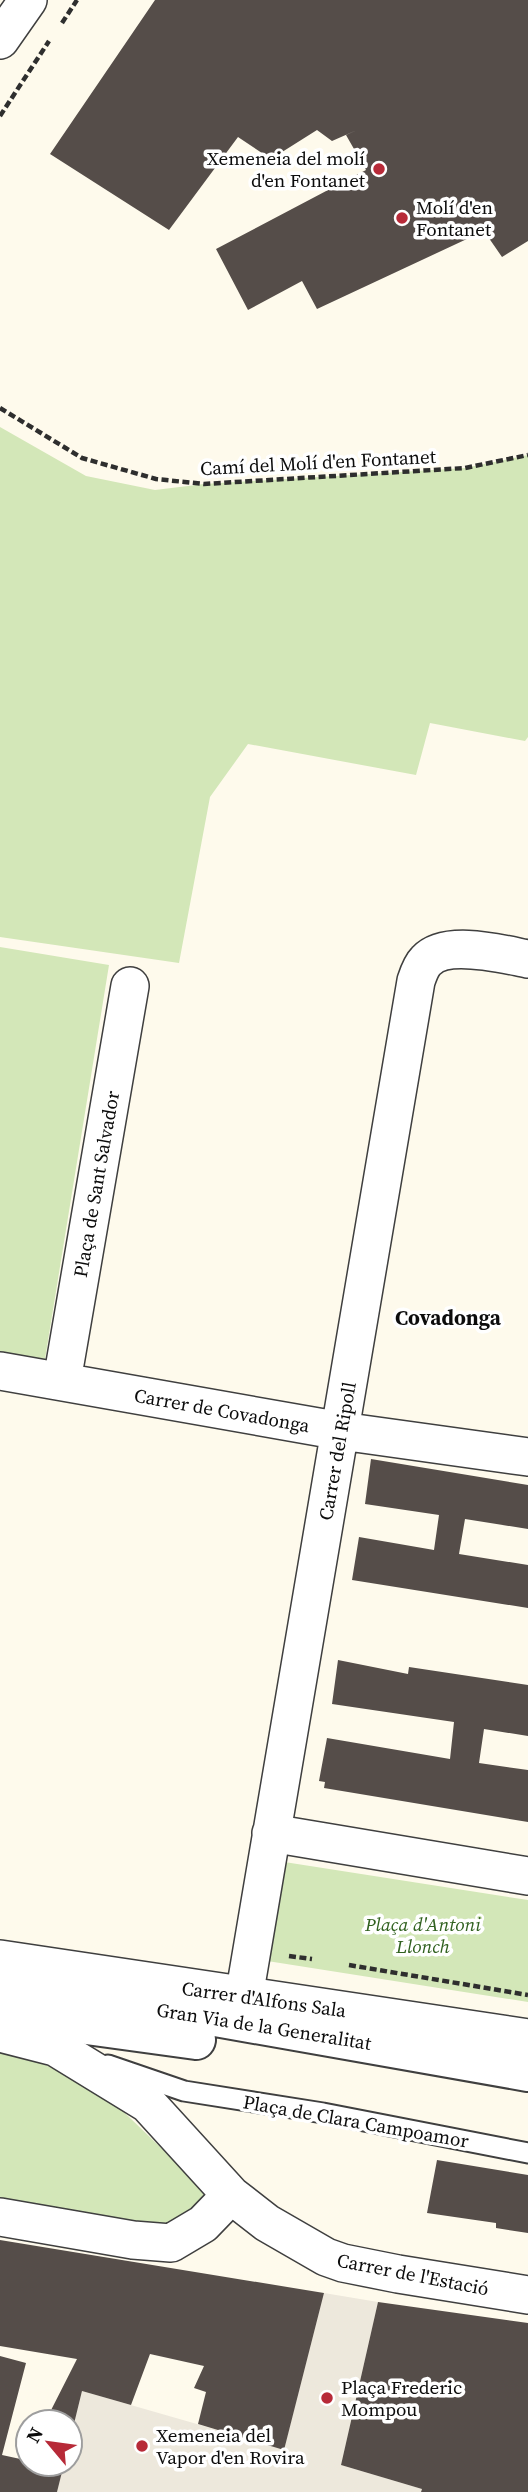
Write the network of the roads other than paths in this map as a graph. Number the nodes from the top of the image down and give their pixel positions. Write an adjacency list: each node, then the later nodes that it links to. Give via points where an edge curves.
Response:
1 (28, 0): 2 (street)
2 (0, 40)
3 (528, 959): 7 (street, Carrer del Ripoll, via 478,950 445,950 426,961 415,981)
4 (130, 986): 6 (street, Plaça de Sant Salvador)
5 (0, 1371): 6 (street, Carrer de Covadonga)
6 (62, 1381): 7 (street, Carrer de Covadonga)
7 (341, 1431): 8 (street, Carrer de Covadonga); 9 (street, Carrer del Ripoll)
8 (528, 1457)
9 (271, 1833): 10 (street); 13 (street, Carrer del Ripoll)
10 (528, 1876)
11 (0, 1959): 13 (street, Carrer d'Alfons Sala)
12 (0, 1979): 18 (street, Gran Via de la Generalitat)
13 (244, 1997): 16 (street, Carrer d'Alfons Sala)
14 (0, 2013): 19 (street, Gran Via de la Generalitat, via 221,2043)
15 (0, 2033): 17 (street, Carrer de l'Estació)
16 (528, 2038)
17 (55, 2047): 20 (lane, Plaça de Clara Campoamor, via 184,2091); 21 (street, Carrer de l'Estació, via 148,2104)
18 (528, 2072)
19 (528, 2099)
20 (528, 2153)
21 (230, 2195): 22 (street, via 203,2224 171,2243); 23 (street, Carrer de l'Estació, via 295,2242 343,2263)
22 (0, 2217)
23 (528, 2295)

